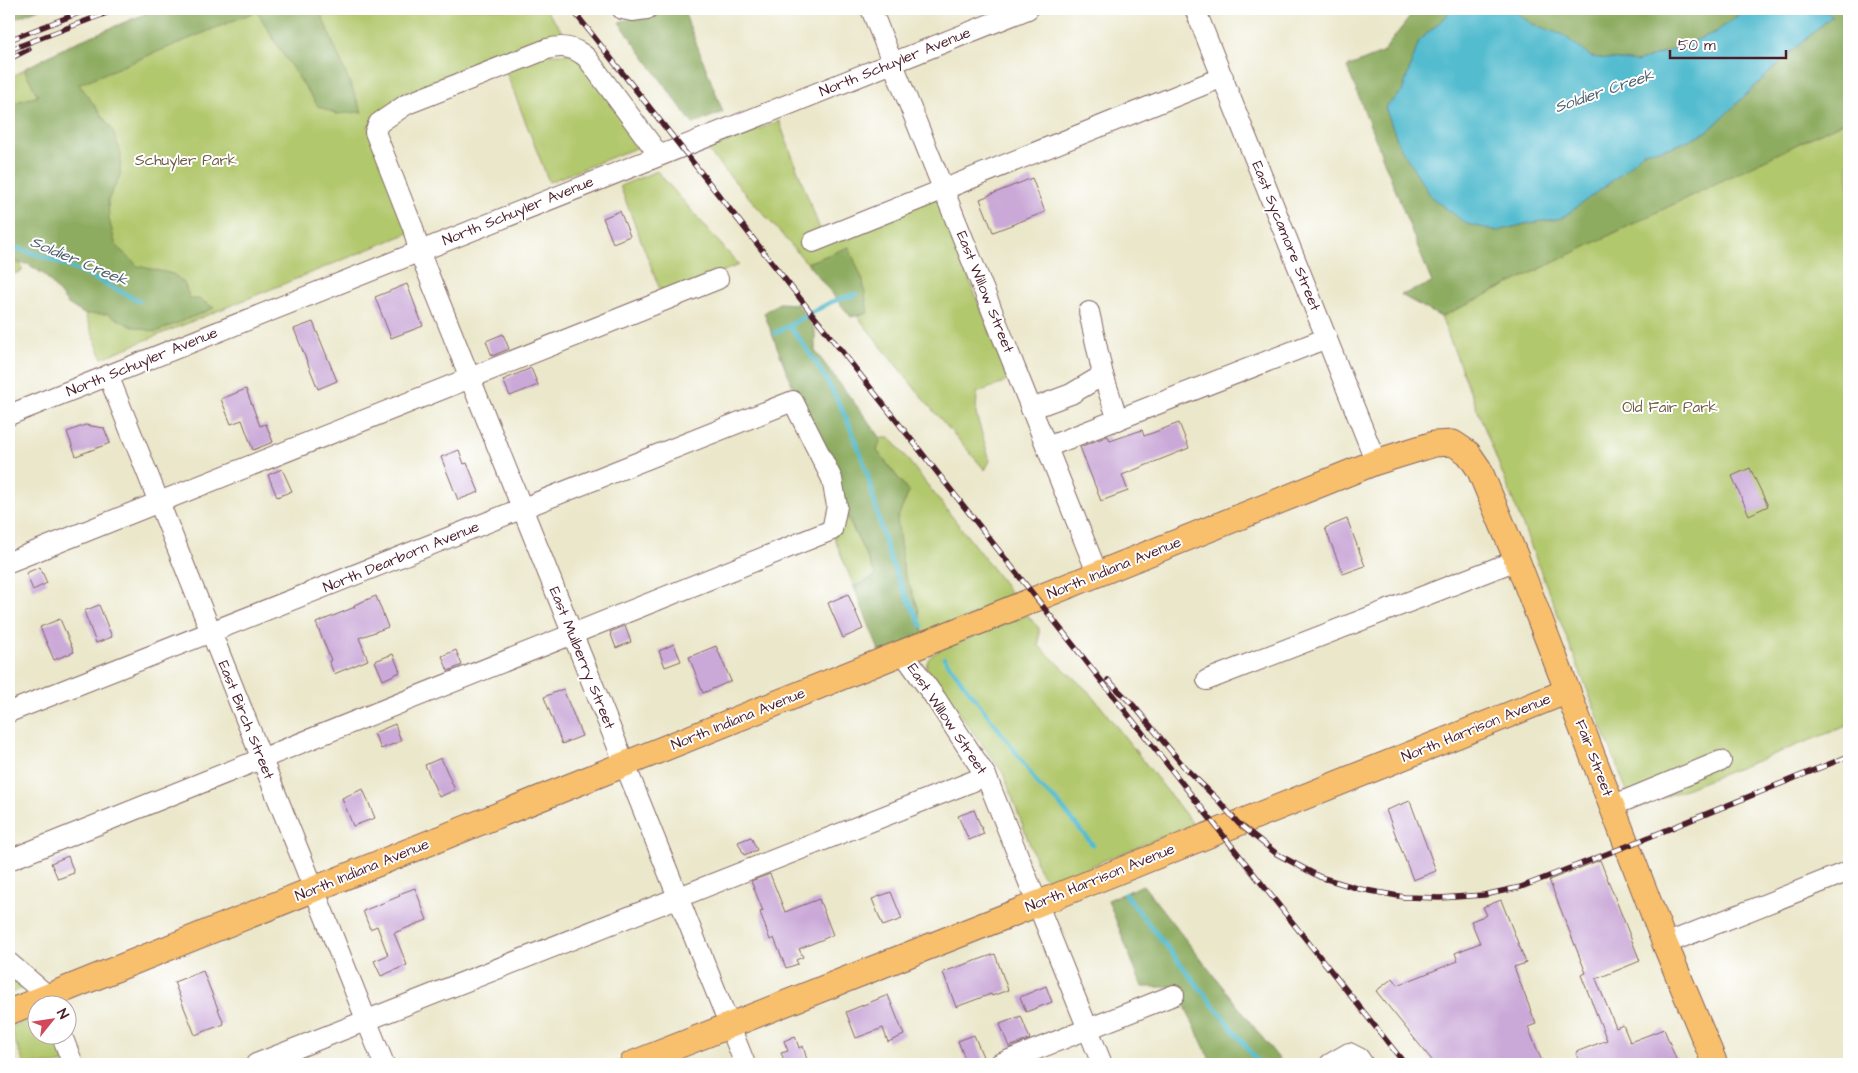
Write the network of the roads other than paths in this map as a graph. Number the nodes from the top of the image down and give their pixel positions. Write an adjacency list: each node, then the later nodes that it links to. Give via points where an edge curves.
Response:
1 (622, 9): 2 (street)
2 (647, 9)
3 (871, 9): 6 (street, East Willow Street)
4 (1028, 9): 6 (street, North Schuyler Avenue)
5 (1195, 9): 7 (street, East Sycamore Street)
6 (893, 62): 8 (street, North Schuyler Avenue); 9 (street, East Willow Street)
7 (1223, 77): 9 (street); 14 (street, East Sycamore Street)
8 (659, 156): 11 (street, North Schuyler Avenue); 11 (street, East Mulberry Street, via 578,50 559,46 547,49 416,100 393,112 379,123 375,132)
9 (944, 189): 10 (street); 18 (street, East Willow Street)
10 (812, 242)
11 (419, 251): 15 (street, North Schuyler Avenue); 17 (street, East Mulberry Street)
12 (718, 279): 17 (street)
13 (1089, 312): 16 (street)
14 (1327, 338): 20 (street); 23 (street, East Sycamore Street)
15 (108, 375): 19 (street, North Schuyler Avenue); 24 (street, East Birch Street)
16 (1103, 375): 18 (street, via 1071,394); 20 (street)
17 (470, 378): 24 (street); 25 (street, East Mulberry Street)
18 (1031, 409): 21 (street, East Willow Street)
19 (9, 415)
20 (1118, 420): 21 (street)
21 (1047, 448): 28 (street, East Willow Street)
22 (1468, 454): 23 (main road, North Indiana Avenue, via 1453,443 1434,444); 26 (main road, Fair Street, via 1479,469)
23 (1376, 462): 28 (main road, North Indiana Avenue)
24 (159, 502): 27 (street); 29 (street, East Birch Street)
25 (522, 508): 29 (street, North Dearborn Avenue); 30 (street, East Mulberry Street); 30 (street, North Dearborn Avenue, via 792,401 832,479 837,506 832,530)
26 (1517, 560): 32 (street); 33 (main road, Fair Street)
27 (9, 562)
28 (1098, 575): 31 (main road, North Indiana Avenue)
29 (211, 632): 34 (street, North Dearborn Avenue); 35 (street, East Birch Street)
30 (572, 634): 35 (street); 37 (street, East Mulberry Street)
31 (903, 653): 37 (main road, North Indiana Avenue); 38 (street, East Willow Street)
32 (1207, 680)
33 (1568, 691): 39 (main road, Fair Street); 44 (main road, North Harrison Avenue)
34 (9, 712)
35 (261, 759): 40 (street); 42 (street, East Birch Street)
36 (1720, 761): 39 (street)
37 (625, 765): 42 (main road, North Indiana Avenue); 43 (street, East Mulberry Street)
38 (986, 776): 43 (street); 44 (street, East Willow Street)
39 (1612, 806): 45 (main road, Fair Street)
40 (9, 860)
41 (1849, 872): 45 (street)
42 (314, 889): 49 (main road, North Indiana Avenue); 52 (street, East Birch Street)
43 (678, 898): 52 (street); 53 (street, East Mulberry Street)
44 (1037, 904): 53 (main road, North Harrison Avenue); 54 (street, East Willow Street)
45 (1665, 944): 65 (main road, Fair Street)
46 (9, 963): 48 (street)
47 (1174, 995): 54 (street)
48 (45, 996)
49 (62, 996)
50 (28, 1007): 51 (main road, North Indiana Avenue)
51 (9, 1012)
52 (366, 1020): 57 (street); 58 (street, East Birch Street)
53 (729, 1025): 59 (main road, North Harrison Avenue); 60 (street, East Mulberry Street)
54 (1088, 1029): 61 (street); 62 (street, East Willow Street)
55 (66, 1046): 56 (street)
56 (73, 1064)
57 (256, 1064)
58 (384, 1064)
59 (632, 1064)
60 (745, 1064)
61 (999, 1064)
62 (1102, 1064)
63 (1330, 1064): 64 (street, via 1349,1054 1359,1058)
64 (1363, 1064)
65 (1715, 1064)

